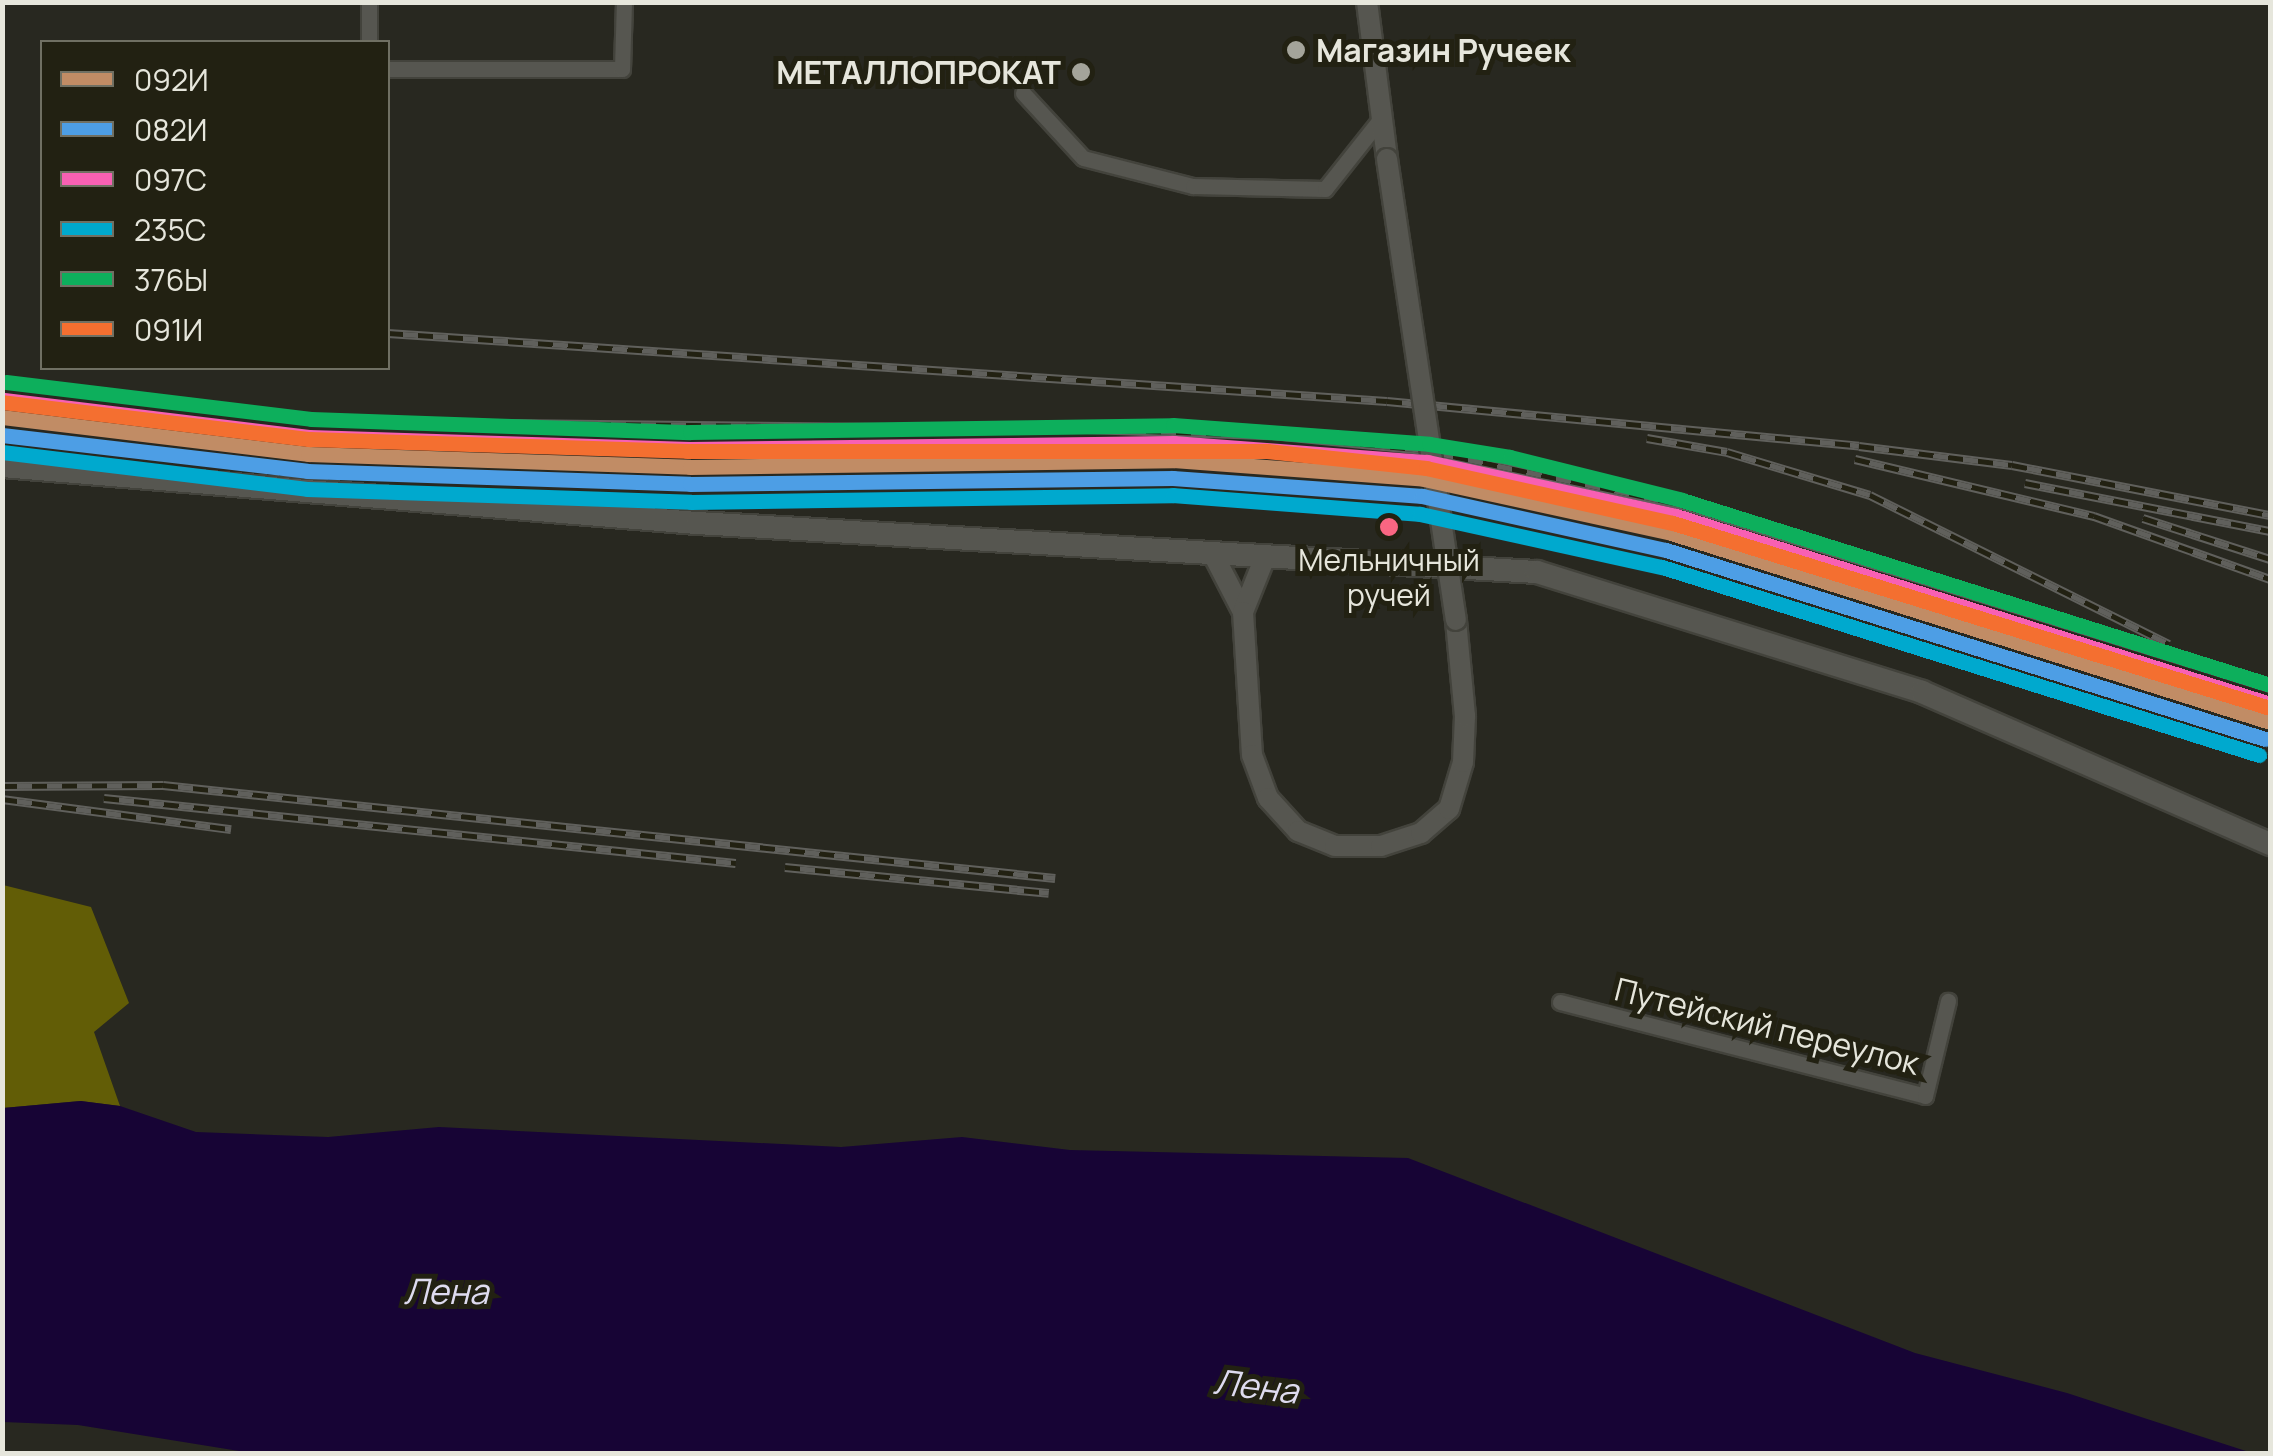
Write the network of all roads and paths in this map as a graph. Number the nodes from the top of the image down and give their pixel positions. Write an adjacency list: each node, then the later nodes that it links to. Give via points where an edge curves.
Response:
1 (369, 2): 4 (street)
2 (624, 2): 5 (street, via 622,69)
3 (1367, 2): 7 (street)
4 (369, 40)
5 (390, 70)
6 (1023, 93): 7 (street, via 1083,158 1193,186 1326,189)
7 (1382, 117): 11 (street, bridge, via 1465,716 1449,808 1421,834 1381,846 1336,846 1298,832 1268,798 1252,754)
8 (2, 466): 9 (main road, via 697,523)
9 (1213, 554): 10 (main road); 11 (street)
10 (1265, 557): 11 (street); 12 (main road, via 1537,572 1922,692)
11 (1244, 612)
12 (2270, 844)
13 (1948, 1001): 14 (street, Путейский переулок, via 1925,1096)
14 (1560, 1002)

